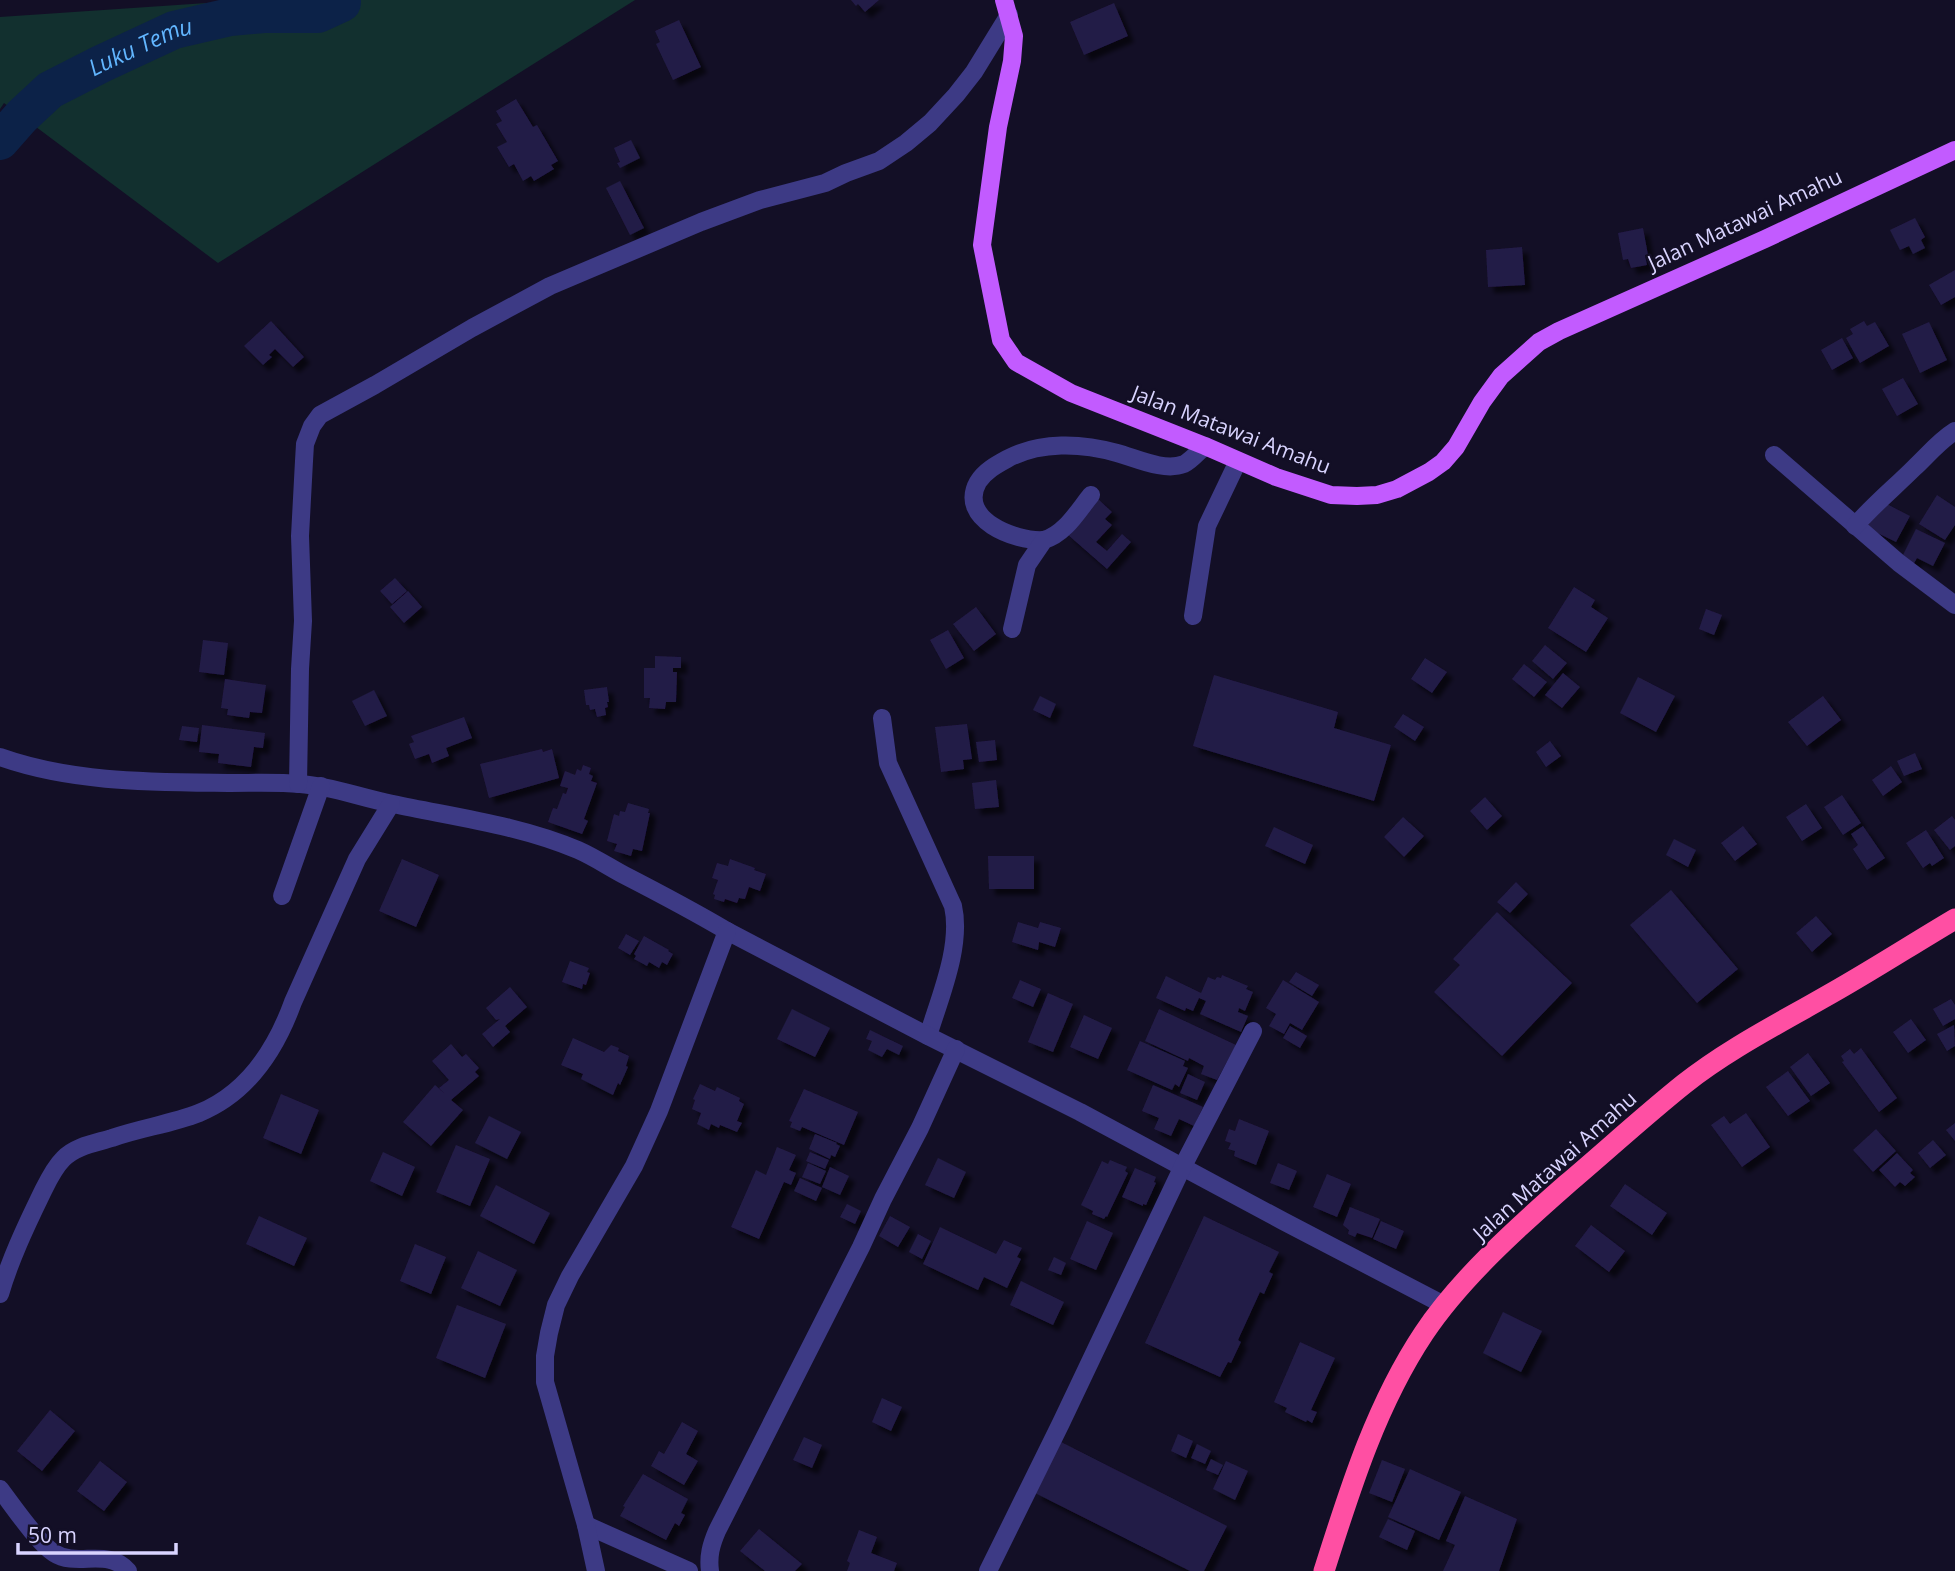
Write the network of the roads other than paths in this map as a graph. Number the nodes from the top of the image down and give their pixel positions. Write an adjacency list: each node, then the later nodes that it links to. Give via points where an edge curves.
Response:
1 (1007, 7): 4 (main road, Jalan Matawai Amahu, via 1014,36 1012,61 982,245 1001,340 1016,362 1071,393); 17 (street, via 974,72 956,95 922,130 879,161 701,222 550,286 320,415 305,444)
2 (1955, 150): 6 (main road, Jalan Matawai Amahu, via 1539,342 1501,376 1443,462 1397,489 1377,495 1331,495)
3 (1955, 431): 8 (street)
4 (1205, 446): 6 (main road, Jalan Matawai Amahu); 9 (street, via 1185,464 1168,466 1068,445 1018,453 985,472 973,496 981,516)
5 (1774, 455): 8 (street)
6 (1238, 461): 13 (street, via 1208,526)
7 (1091, 495): 10 (street, via 1061,532)
8 (1855, 526): 12 (street)
9 (1025, 540): 10 (street); 11 (street)
10 (1044, 540): 11 (street)
11 (1027, 565): 14 (street)
12 (1955, 605)
13 (1193, 617)
14 (1012, 629)
15 (882, 718): 24 (street, via 888,763 956,919 952,954)
16 (0, 757): 17 (street, via 101,778)
17 (298, 784): 18 (street)
18 (321, 786): 19 (street); 20 (street)
19 (391, 804): 22 (street, via 528,833 578,850); 27 (street, via 357,859 271,1052 253,1076 215,1106 73,1151 64,1158 18,1242)
20 (282, 896)
21 (1955, 919): 28 (highway, Jalan Matawai Amahu, via 1746,1041 1684,1084 1527,1219)
22 (727, 931): 24 (street); 30 (street, via 649,1133 570,1276 549,1334 545,1382)
23 (1253, 1031): 26 (street)
24 (928, 1036): 25 (street)
25 (956, 1049): 26 (street); 34 (street, via 710,1545)
26 (1183, 1166): 28 (street); 35 (street)
27 (0, 1294)
28 (1444, 1305): 36 (highway, Jalan Matawai Amahu, via 1378,1418)
29 (0, 1489): 31 (street, via 52,1553 112,1560)
30 (586, 1525): 32 (street); 33 (street)
31 (128, 1571)
32 (596, 1571)
33 (690, 1571)
34 (710, 1571)
35 (988, 1571)
36 (1324, 1571)

